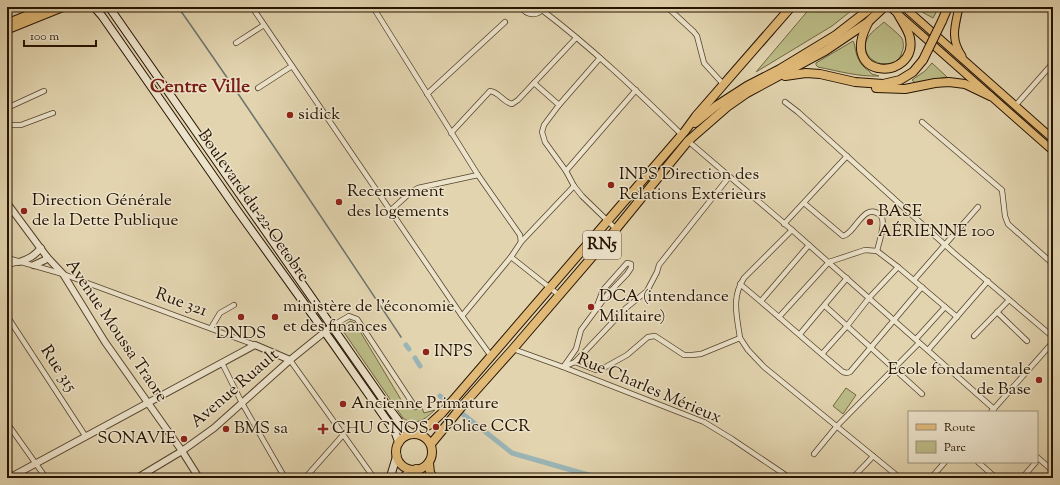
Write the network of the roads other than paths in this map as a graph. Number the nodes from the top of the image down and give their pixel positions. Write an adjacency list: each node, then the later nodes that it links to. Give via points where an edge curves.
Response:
1 (47, 7): 20 (main road)
2 (64, 7): 22 (main road)
3 (94, 7): 101 (main road, Boulevard du 22 Octobre)
4 (109, 7): 98 (main road, Boulevard du 22 Octobre)
5 (252, 7): 21 (street)
6 (373, 7): 36 (street)
7 (521, 7): 15 (street, via 532,15 539,13)
8 (667, 7): 32 (street, via 697,36 704,63)
9 (791, 7): 32 (highway)
10 (884, 7): 18 (highway, RN5)
11 (890, 7): 17 (main road)
12 (904, 7): 27 (main road)
13 (948, 7): 30 (highway, bridge, via 923,60 913,72 883,84)
14 (959, 7): 27 (main road, via 955,42)
15 (543, 8): 23 (street)
16 (870, 9): 46 (highway, RN5, via 819,46 716,106)
17 (898, 14): 18 (highway, via 907,30 910,49 907,57 893,68 882,69 872,66 862,54 861,39); 37 (main road)
18 (871, 20): 29 (highway, RN5, via 825,51)
19 (505, 22): 36 (street)
20 (7, 24)
21 (264, 25): 24 (street); 28 (street)
22 (7, 30)
23 (576, 38): 25 (street); 31 (street)
24 (236, 43)
25 (600, 58): 34 (street); 39 (street)
26 (1053, 63): 40 (street)
27 (968, 64): 40 (main road)
28 (292, 66): 33 (street); 58 (street)
29 (773, 79): 30 (highway, via 806,73); 48 (highway, RN5, via 727,107)
30 (855, 82): 37 (highway, via 873,88 892,90 949,82 964,84)
31 (534, 83): 39 (street); 45 (street, via 512,104 490,91)
32 (724, 85): 46 (highway)
33 (258, 88)
34 (636, 90): 46 (street); 51 (street)
35 (44, 91): 41 (street)
36 (427, 94): 45 (street)
37 (990, 96): 49 (main road)
38 (785, 102): 50 (street)
39 (558, 105): 51 (street, via 542,132 545,142)
40 (1016, 106): 47 (main road)
41 (7, 108)
42 (53, 113): 44 (street, via 21,125)
43 (922, 122): 73 (street, via 1002,190 1004,216 1008,224)
44 (7, 125)
45 (451, 133): 52 (street)
46 (684, 133): 59 (highway, RN5)
47 (1053, 139)
48 (688, 142): 53 (street); 61 (highway, RN5)
49 (1053, 151)
50 (846, 156): 55 (street); 65 (street)
51 (566, 171): 54 (street)
52 (478, 175): 58 (street, via 418,188); 63 (street, via 520,235)
53 (729, 177): 60 (street); 116 (street, via 659,265 647,291 626,308)
54 (574, 186): 59 (street); 63 (street)
55 (804, 202): 60 (street); 67 (street, via 843,236 848,234 864,214 878,213 884,222)
56 (7, 203): 66 (street, Avenue Moussa Traore)
57 (978, 207): 65 (street)
58 (390, 210): 94 (street)
59 (608, 221): 61 (street); 83 (highway, RN5)
60 (784, 224): 62 (street)
61 (616, 229): 84 (highway, RN5)
62 (792, 230): 64 (street); 81 (street)
63 (521, 242): 69 (street)
64 (809, 245): 72 (street); 87 (street)
65 (946, 245): 79 (street); 80 (street)
66 (41, 248): 68 (street, Avenue Moussa Traore); 71 (street, via 36,255)
67 (877, 251): 72 (street, via 865,250); 76 (street)
68 (47, 257): 74 (street); 77 (street, Avenue Moussa Traore)
69 (511, 257): 83 (street); 94 (street)
70 (7, 258): 71 (street, Rue 321)
71 (19, 262): 74 (street, Rue 321); 75 (street)
72 (829, 262): 78 (street); 95 (street)
73 (1053, 264)
74 (34, 265): 77 (street, Rue 321)
75 (7, 266)
76 (898, 267): 79 (street); 85 (street)
77 (63, 274): 100 (street, Rue 321); 122 (street, Avenue Moussa Traore, via 105,342)
78 (847, 278): 85 (street); 89 (street)
79 (914, 280): 82 (street)
80 (988, 281): 86 (street); 96 (street)
81 (740, 284): 87 (street); 105 (street, via 735,300)
82 (922, 287): 90 (street); 97 (street)
83 (550, 288): 84 (street); 114 (highway, RN5)
84 (559, 295): 111 (highway, RN5)
85 (869, 298): 97 (street); 99 (street)
86 (1010, 300): 92 (street); 104 (street)
87 (761, 301): 95 (street)
88 (234, 305): 100 (street, via 220,313)
89 (825, 306): 99 (street); 102 (street)
90 (944, 306): 96 (street); 106 (street)
91 (595, 311): 91 (street, via 603,290 626,263 631,264 627,274); 118 (street, via 581,330 576,349)
92 (997, 312): 103 (street); 107 (street)
93 (7, 316): 129 (street, Rue 315)
94 (462, 316): 114 (street)
95 (779, 317): 102 (street)
96 (957, 317): 112 (street)
97 (894, 320): 106 (street); 110 (street)
98 (332, 326): 101 (street, Avenue Ruault); 123 (street, Avenue Ruault, via 349,316 357,319); 127 (main road, Boulevard du 22 Octobre, via 391,411)
99 (847, 326): 110 (street); 113 (street)
100 (211, 328): 109 (street, Rue 321)
101 (325, 332): 115 (street, Avenue Ruault); 130 (main road, Boulevard du 22 Octobre, via 395,432)
102 (800, 334): 113 (street)
103 (974, 336)
104 (1053, 337)
105 (740, 338): 116 (street, via 701,354 684,355 655,336 648,337 627,355 600,370); 126 (street, via 764,367)
106 (918, 341): 112 (street); 119 (street)
107 (1027, 341)
108 (1053, 342): 124 (street)
109 (255, 345): 115 (street, Rue 321); 117 (street)
110 (871, 347): 113 (street, via 847,373); 119 (street)
111 (513, 349): 118 (street, Rue Charles Mérieux); 131 (highway, RN5)
112 (928, 350): 124 (street)
113 (822, 354)
114 (491, 356): 127 (highway, RN5, via 442,413 429,425)
115 (290, 360): 121 (street, Avenue Ruault); 128 (street)
116 (575, 362): 118 (street)
117 (222, 363): 121 (street); 122 (street)
118 (563, 367): 155 (street, Rue Charles Mérieux, via 704,422)
119 (895, 368): 120 (street); 126 (street)
120 (922, 394)
121 (242, 403): 132 (street, Avenue Ruault, via 214,428); 148 (street)
122 (148, 404): 129 (street); 132 (street, Avenue Moussa Traore)
123 (415, 407)
124 (993, 411)
125 (7, 423): 141 (street)
126 (837, 426): 133 (street); 135 (street)
127 (412, 434): 130 (highway); 131 (highway, via 423,436)
128 (343, 435): 149 (street); 150 (street)
129 (86, 436): 141 (street)
130 (399, 443): 134 (highway)
131 (431, 444): 137 (highway, via 432,454)
132 (182, 451): 146 (street, Avenue Ruault); 147 (street, Avenue Moussa Traore)
133 (814, 454)
134 (397, 455): 142 (highway, via 401,464); 151 (main road)
135 (873, 456): 156 (street); 157 (street)
136 (1038, 461): 143 (street)
137 (429, 463): 142 (highway); 154 (highway, via 430,473)
138 (944, 463): 158 (street)
139 (979, 463): 159 (street)
140 (1034, 463): 160 (street)
141 (36, 464): 144 (street); 145 (street)
142 (414, 470): 152 (main road); 153 (highway)
143 (1053, 472)
144 (9, 478)
145 (46, 478)
146 (137, 478)
147 (199, 478)
148 (285, 478)
149 (305, 478)
150 (374, 478)
151 (390, 478)
152 (402, 478)
153 (420, 478)
154 (434, 478)
155 (790, 478)
156 (853, 478)
157 (900, 478)
158 (931, 478)
159 (996, 478)
160 (1022, 478)

